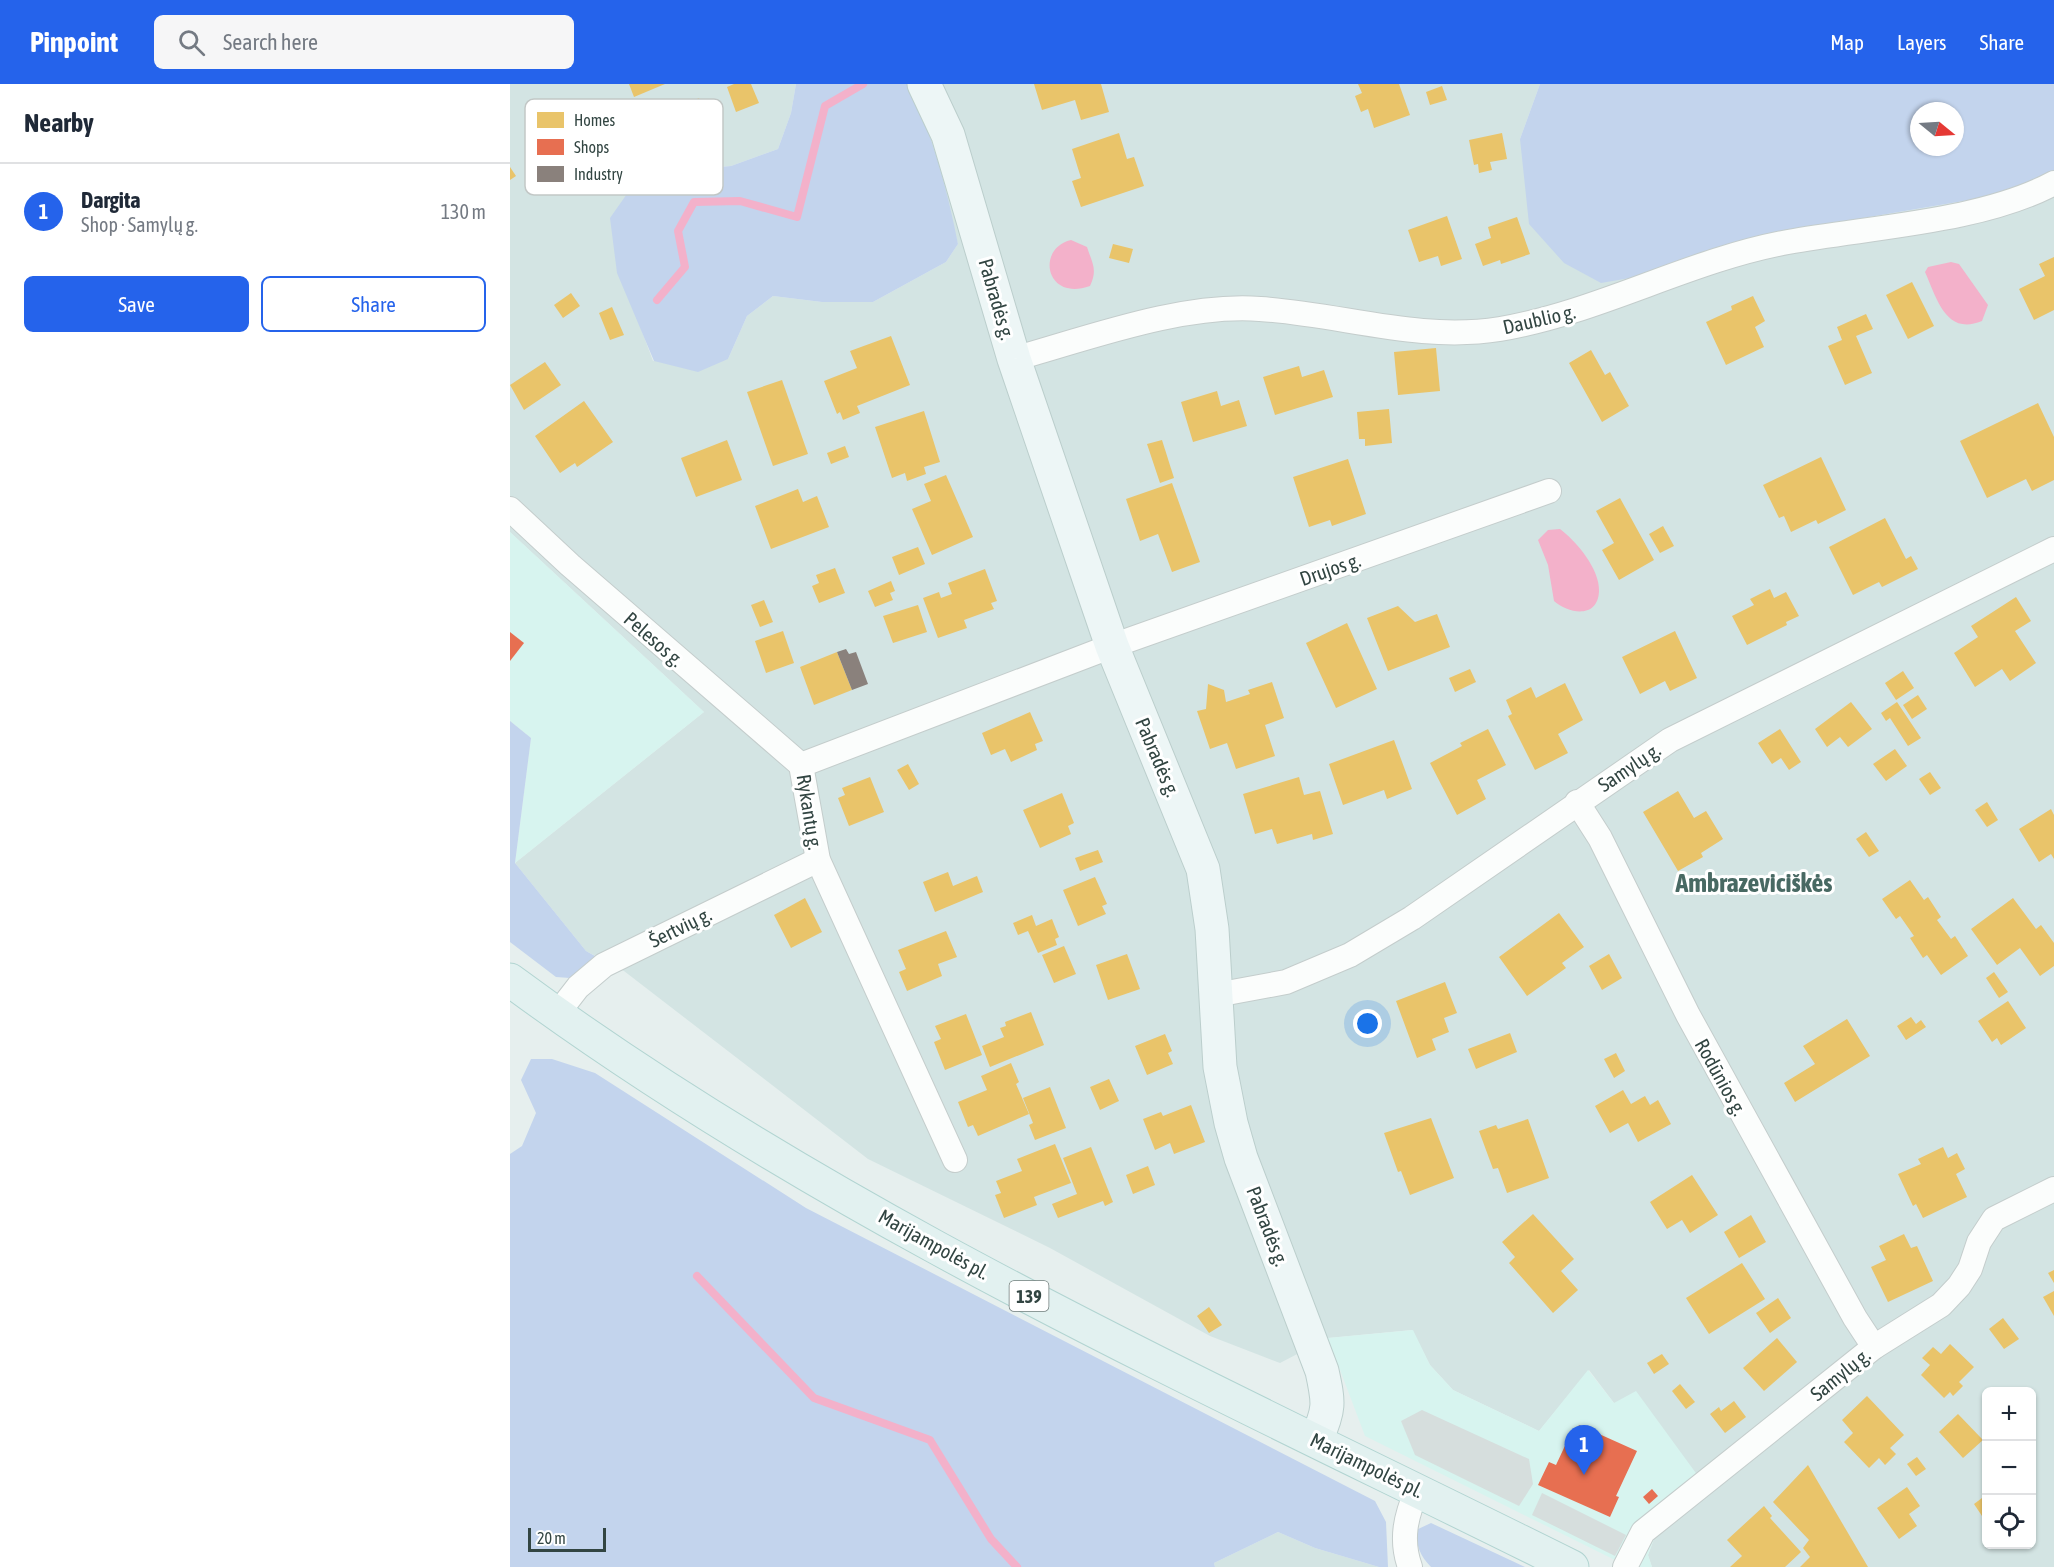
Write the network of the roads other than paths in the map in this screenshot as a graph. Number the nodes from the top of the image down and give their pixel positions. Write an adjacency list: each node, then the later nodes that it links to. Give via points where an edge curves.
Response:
1 (924, 84): 3 (street, Pabradės g., via 948,135)
2 (2054, 183): 3 (street, Daublio g., via 1978,211 1762,247 1581,310 1498,329 1419,332 1261,309 1210,309)
3 (1014, 359): 7 (street, Pabradės g.)
4 (1549, 491): 7 (street, Drujos g.)
5 (510, 509): 8 (street, Pelesos g.)
6 (2054, 549): 9 (street, Samylų g., via 1670,740)
7 (1112, 646): 8 (street, Rykantų g.); 12 (street, Pabradės g., via 1203,869)
8 (801, 765): 10 (street, Rykantų g.)
9 (1577, 802): 12 (street, Samylų g., via 1412,918 1350,955 1286,982); 16 (street, Rodūnios g., via 1600,838 1688,1016)
10 (818, 860): 13 (street, Šertvių g., via 604,965 578,987); 14 (street, Rykantų g.)
11 (513, 990): 13 (main road, Marijampolės pl. / 139)
12 (1216, 995): 17 (street, Pabradės g., via 1220,1067 1231,1123 1322,1371 1329,1403)
13 (557, 1014): 17 (main road, Marijampolės pl. / 139, via 675,1095 802,1173 1016,1289)
14 (955, 1160)
15 (2054, 1189): 16 (street, Samylų g., via 1994,1219 1959,1286 1941,1305)
16 (1874, 1347): 21 (street, Samylų g., via 1643,1532)
17 (1316, 1440): 18 (main road, Marijampolės pl. / 139)
18 (1417, 1490): 19 (street, via 1404,1536); 20 (main road, Marijampolės pl. / 139)
19 (1410, 1567)
20 (1572, 1567)
21 (1625, 1567)

